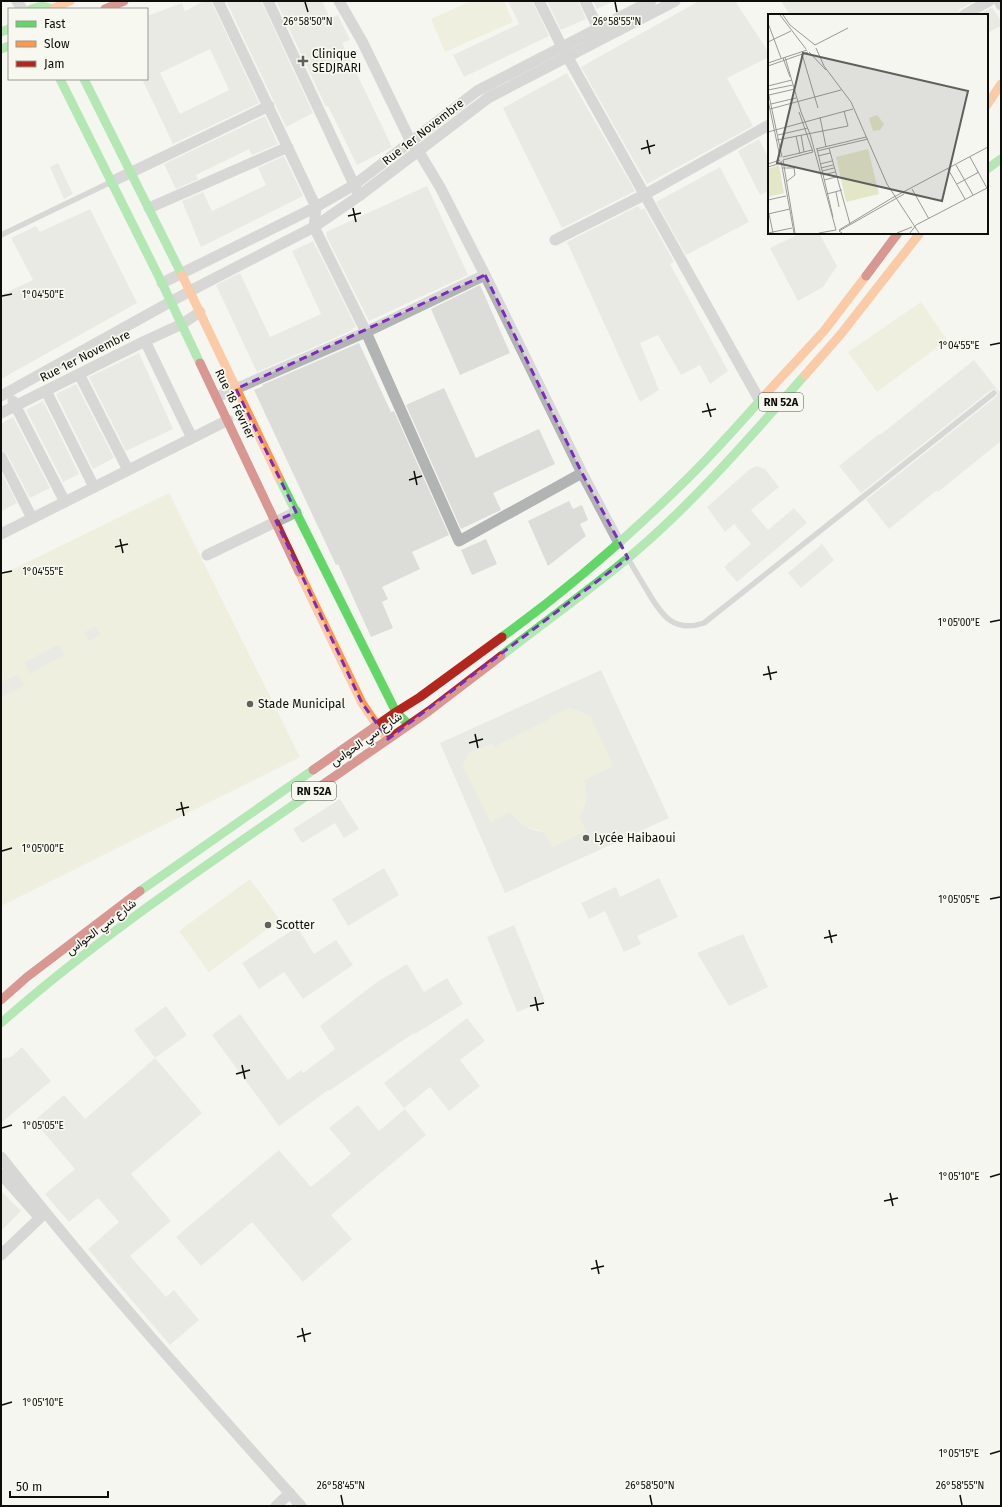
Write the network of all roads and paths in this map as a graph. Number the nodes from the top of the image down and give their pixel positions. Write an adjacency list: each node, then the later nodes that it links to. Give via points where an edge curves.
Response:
1 (70, 1): 13 (main road)
2 (124, 1): 15 (main road)
3 (218, 1): 24 (street)
4 (268, 1): 33 (street)
5 (339, 1): 26 (street, via 363,43)
6 (539, 1): 18 (street)
7 (585, 1): 17 (street)
8 (651, 1): 17 (street, Rue 1er Novembre)
9 (673, 1): 19 (street, Rue 1er Novembre)
10 (989, 1): 16 (street)
11 (999, 1): 12 (street)
12 (1001, 5)
13 (51, 6): 14 (main road)
14 (34, 8)
15 (107, 8)
16 (966, 14)
17 (598, 28): 18 (street, Rue 1er Novembre)
18 (562, 47): 19 (street); 26 (street, Rue 1er Novembre, via 477,91)
19 (567, 57): 28 (street, Rue 1er Novembre, via 488,98); 34 (street)
20 (60, 80): 32 (main road, Rue 18 Février)
21 (85, 80): 31 (main road, Rue 18 Février)
22 (1001, 84): 23 (main road)
23 (988, 104)
24 (269, 106): 27 (street); 31 (street)
25 (768, 125): 34 (street)
26 (411, 142): 28 (street); 33 (street, Rue 1er Novembre)
27 (288, 147): 36 (street); 37 (street)
28 (419, 152): 35 (street, Rue 1er Novembre); 44 (street)
29 (1001, 159): 30 (main road)
30 (988, 168)
31 (131, 172): 32 (street); 37 (main road, Rue 18 Février)
32 (111, 182): 41 (lane); 45 (main road, Rue 18 Février)
33 (354, 184): 35 (street); 36 (street, Rue 1er Novembre)
34 (644, 195): 42 (street); 58 (street)
35 (359, 196): 38 (street, Rue 1er Novembre)
36 (316, 207): 38 (street); 43 (street, Rue 1er Novembre)
37 (149, 208): 43 (main road, Rue 18 Février)
38 (314, 227): 46 (street, Rue 1er Novembre); 50 (street)
39 (897, 234): 58 (main road, RN 52A, via 824,331)
40 (919, 234): 74 (main road, RN 52A, via 841,334 789,393 673,518)
41 (1, 235)
42 (555, 240)
43 (181, 274): 45 (street, Rue 1er Novembre); 46 (main road, Rue 18 Février)
44 (485, 275): 50 (street); 65 (street)
45 (162, 283): 47 (main road, Rue 18 Février)
46 (190, 291): 47 (street, Rue 1er Novembre); 48 (main road, Rue 18 Février)
47 (171, 302): 49 (main road, Rue 18 Février); 56 (street, Rue 1er Novembre)
48 (200, 312): 49 (street, Rue 1er Novembre); 53 (main road, Rue 18 Février)
49 (182, 324): 51 (street, Rue 1er Novembre); 57 (main road, Rue 18 Février)
50 (366, 332): 53 (street); 65 (street, via 459,540)
51 (145, 341): 52 (street, Rue 1er Novembre); 62 (street)
52 (79, 374): 54 (street, Rue 1er Novembre); 64 (street)
53 (236, 389): 57 (street); 68 (main road, Rue 18 Février)
54 (46, 391): 59 (street, Rue 1er Novembre); 66 (street)
55 (994, 393): 74 (lane, via 704,623 681,625 666,618 656,606)
56 (5, 394): 59 (street)
57 (217, 397): 61 (main road, Rue 18 Février)
58 (760, 402): 72 (main road, RN 52A, via 685,481)
59 (16, 406): 60 (street, Rue 1er Novembre); 67 (street)
60 (1, 413)
61 (228, 420): 62 (street); 70 (main road, Rue 18 Février)
62 (192, 438): 64 (street)
63 (1, 457): 69 (street)
64 (128, 470): 66 (street)
65 (582, 473): 72 (street)
66 (94, 487): 67 (street)
67 (65, 502): 69 (street)
68 (296, 512): 70 (street); 75 (main road, Rue 18 Février)
69 (32, 518): 71 (street)
70 (276, 521): 73 (street); 77 (main road, Rue 18 Février, via 362,703)
71 (1, 534)
72 (619, 543): 74 (main road); 75 (main road, شارع سي الحواس / RN 52A, via 530,617)
73 (207, 555)
74 (628, 558): 76 (main road, شارع سي الحواس / RN 52A, via 429,711)
75 (396, 712): 76 (main road, Rue 18 Février); 77 (main road, شارع سي الحواس / RN 52A)
76 (408, 724): 78 (main road, شارع سي الحواس / RN 52A)
77 (376, 726): 78 (main road, Rue 18 Février); 79 (main road, شارع سي الحواس / RN 52A, via 126,901)
78 (388, 739): 80 (main road, شارع سي الحواس / RN 52A, via 138,914 36,992)
79 (1, 1000)
80 (1, 1024)
81 (1, 1157): 83 (street)
82 (1, 1174): 83 (street)
83 (42, 1215): 84 (street); 85 (street)
84 (1, 1255)
85 (290, 1493): 86 (street); 87 (street)
86 (276, 1506)
87 (301, 1506)

